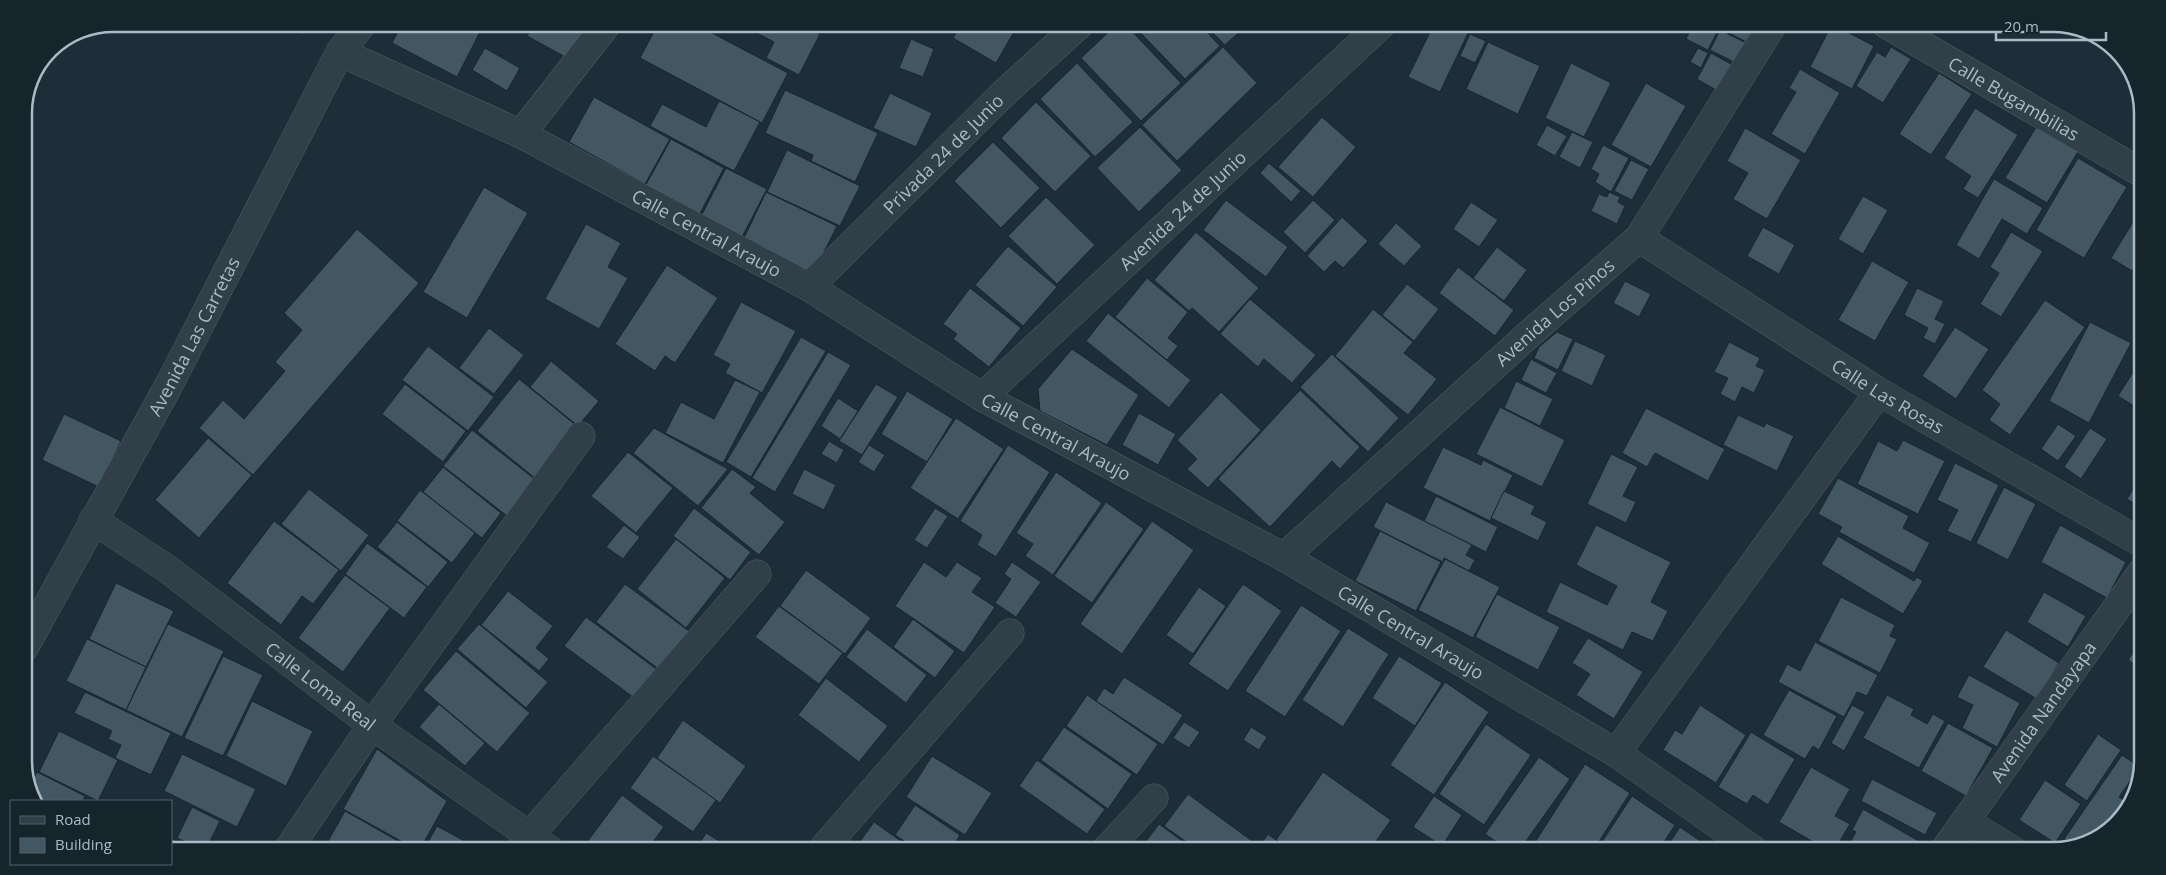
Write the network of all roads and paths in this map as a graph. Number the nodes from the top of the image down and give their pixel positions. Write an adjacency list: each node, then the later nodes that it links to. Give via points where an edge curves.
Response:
1 (356, 32): 7 (street, Avenida Las Carretas)
2 (600, 32): 8 (street)
3 (1071, 32): 11 (street, Privada 24 de Junio, via 1003,94)
4 (1373, 32): 13 (street, Avenida 24 de Junio)
5 (1768, 32): 10 (street, Avenida Los Pinos)
6 (1900, 32): 9 (street, Calle Bugambilias)
7 (340, 52): 8 (street, Calle Central Araujo); 15 (street, Avenida Las Carretas, via 170,383)
8 (520, 134): 11 (street, Calle Central Araujo)
9 (2133, 168)
10 (1639, 238): 12 (street, Calle Las Rosas); 17 (street, Avenida Los Pinos)
11 (809, 287): 13 (street, Calle Central Araujo)
12 (1879, 392): 16 (street, Calle Las Rosas); 23 (street)
13 (982, 397): 17 (street, Calle Central Araujo)
14 (581, 436): 22 (street)
15 (93, 520): 20 (street, Avenida Las Carretas); 22 (street, Calle Loma Real, via 166,568)
16 (2134, 538)
17 (1284, 557): 23 (street, Calle Central Araujo)
18 (757, 574): 28 (street)
19 (2134, 584): 25 (street, Avenida Nandayapa)
20 (33, 632)
21 (1010, 633): 29 (street)
22 (372, 726): 26 (street); 27 (street, Calle Loma Real)
23 (1616, 753): 31 (street, Calle Central Araujo)
24 (1154, 798): 30 (street)
25 (1964, 821): 32 (street, Avenida Nandayapa); 33 (street)
26 (293, 842)
27 (524, 842)
28 (526, 842)
29 (829, 842)
30 (1113, 842)
31 (1742, 842)
32 (1950, 842)
33 (1999, 842)

